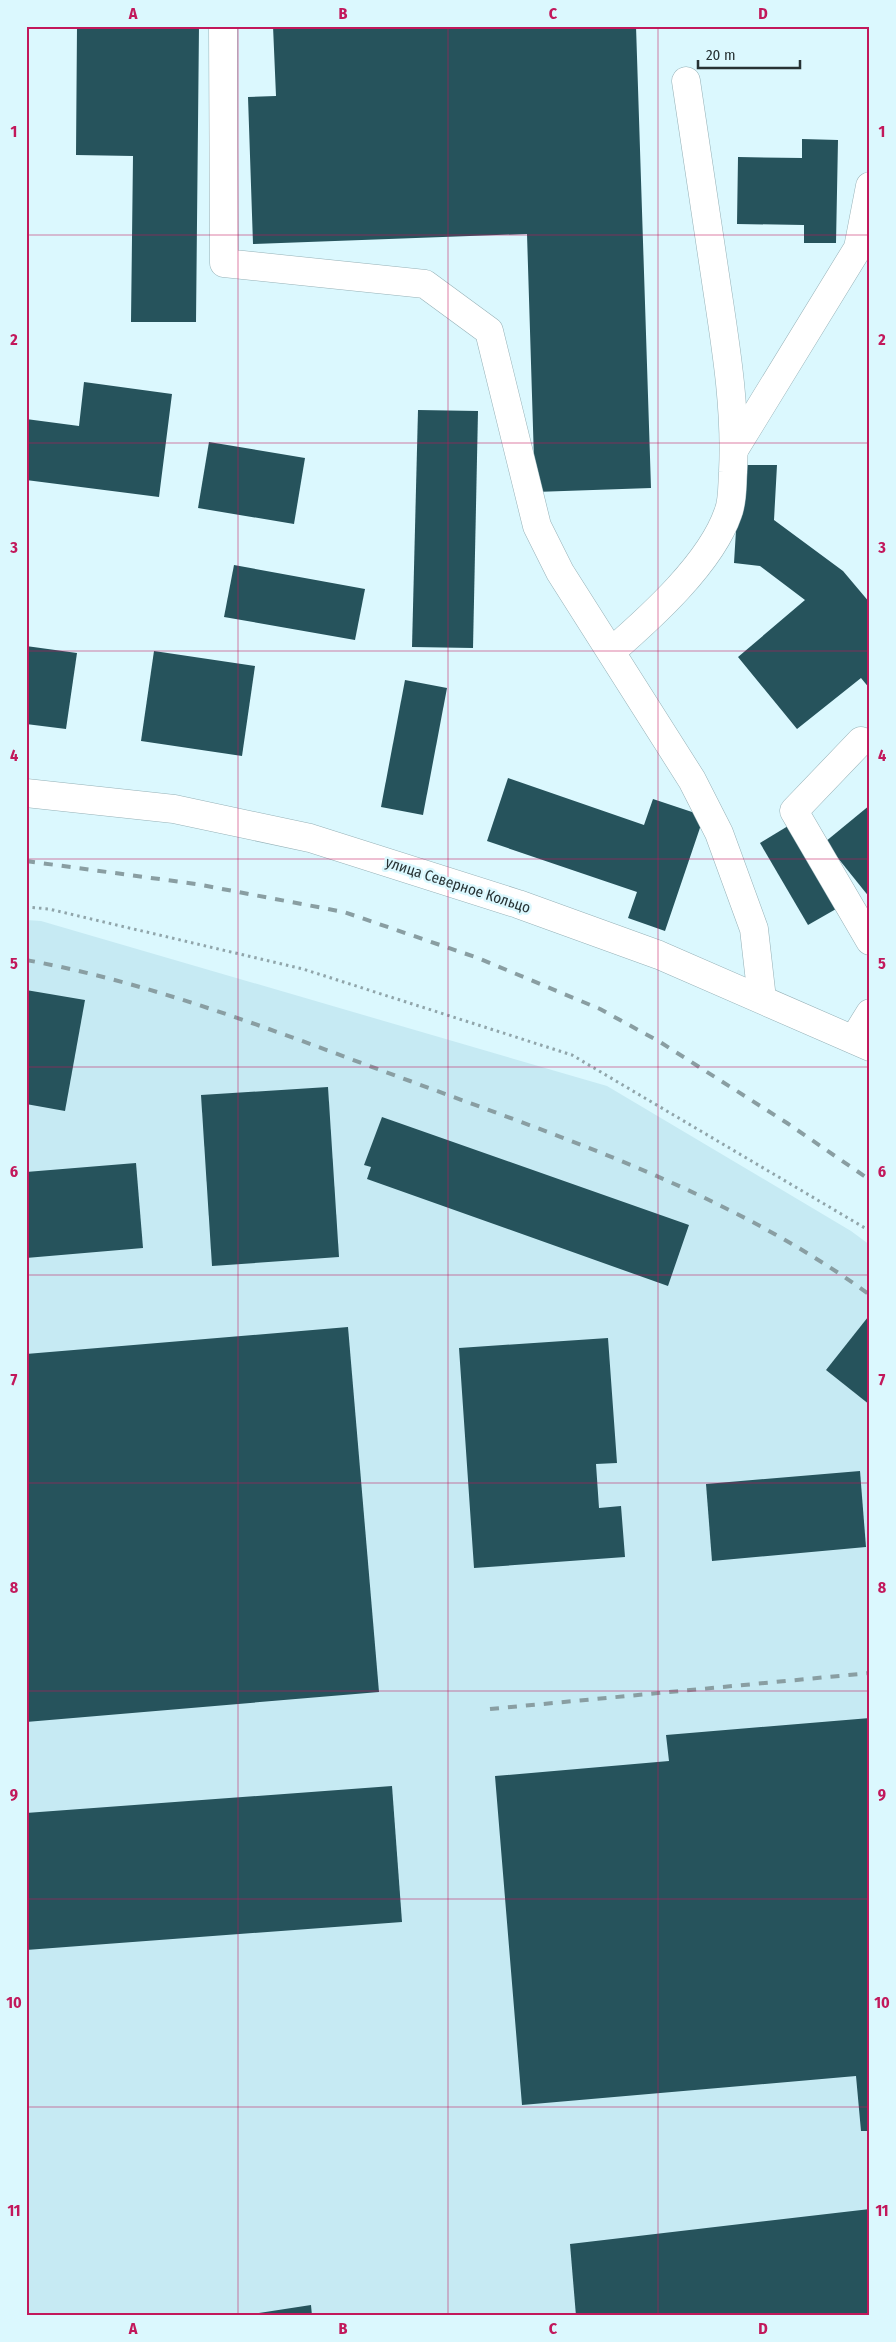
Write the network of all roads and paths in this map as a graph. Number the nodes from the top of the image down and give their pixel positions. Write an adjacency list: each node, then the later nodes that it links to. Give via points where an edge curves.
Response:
1 (223, 26): 5 (street, via 224,264 425,284 489,332 537,526 560,572)
2 (686, 81): 4 (street, via 731,380)
3 (870, 186): 4 (street, via 858,248)
4 (734, 450): 5 (street, via 729,511 719,533 679,587)
5 (612, 651): 10 (street, via 692,780 719,834 754,929)
6 (861, 741): 9 (street, via 794,810)
7 (26, 793): 10 (street, улица Северное Кольцо, via 174,809 310,838 604,934)
8 (26, 907): 13 (path, via 303,969 572,1055)
9 (870, 941)
10 (762, 999): 12 (street, улица Северное Кольцо)
11 (870, 1013): 12 (street)
12 (862, 1043)
13 (870, 1231)

